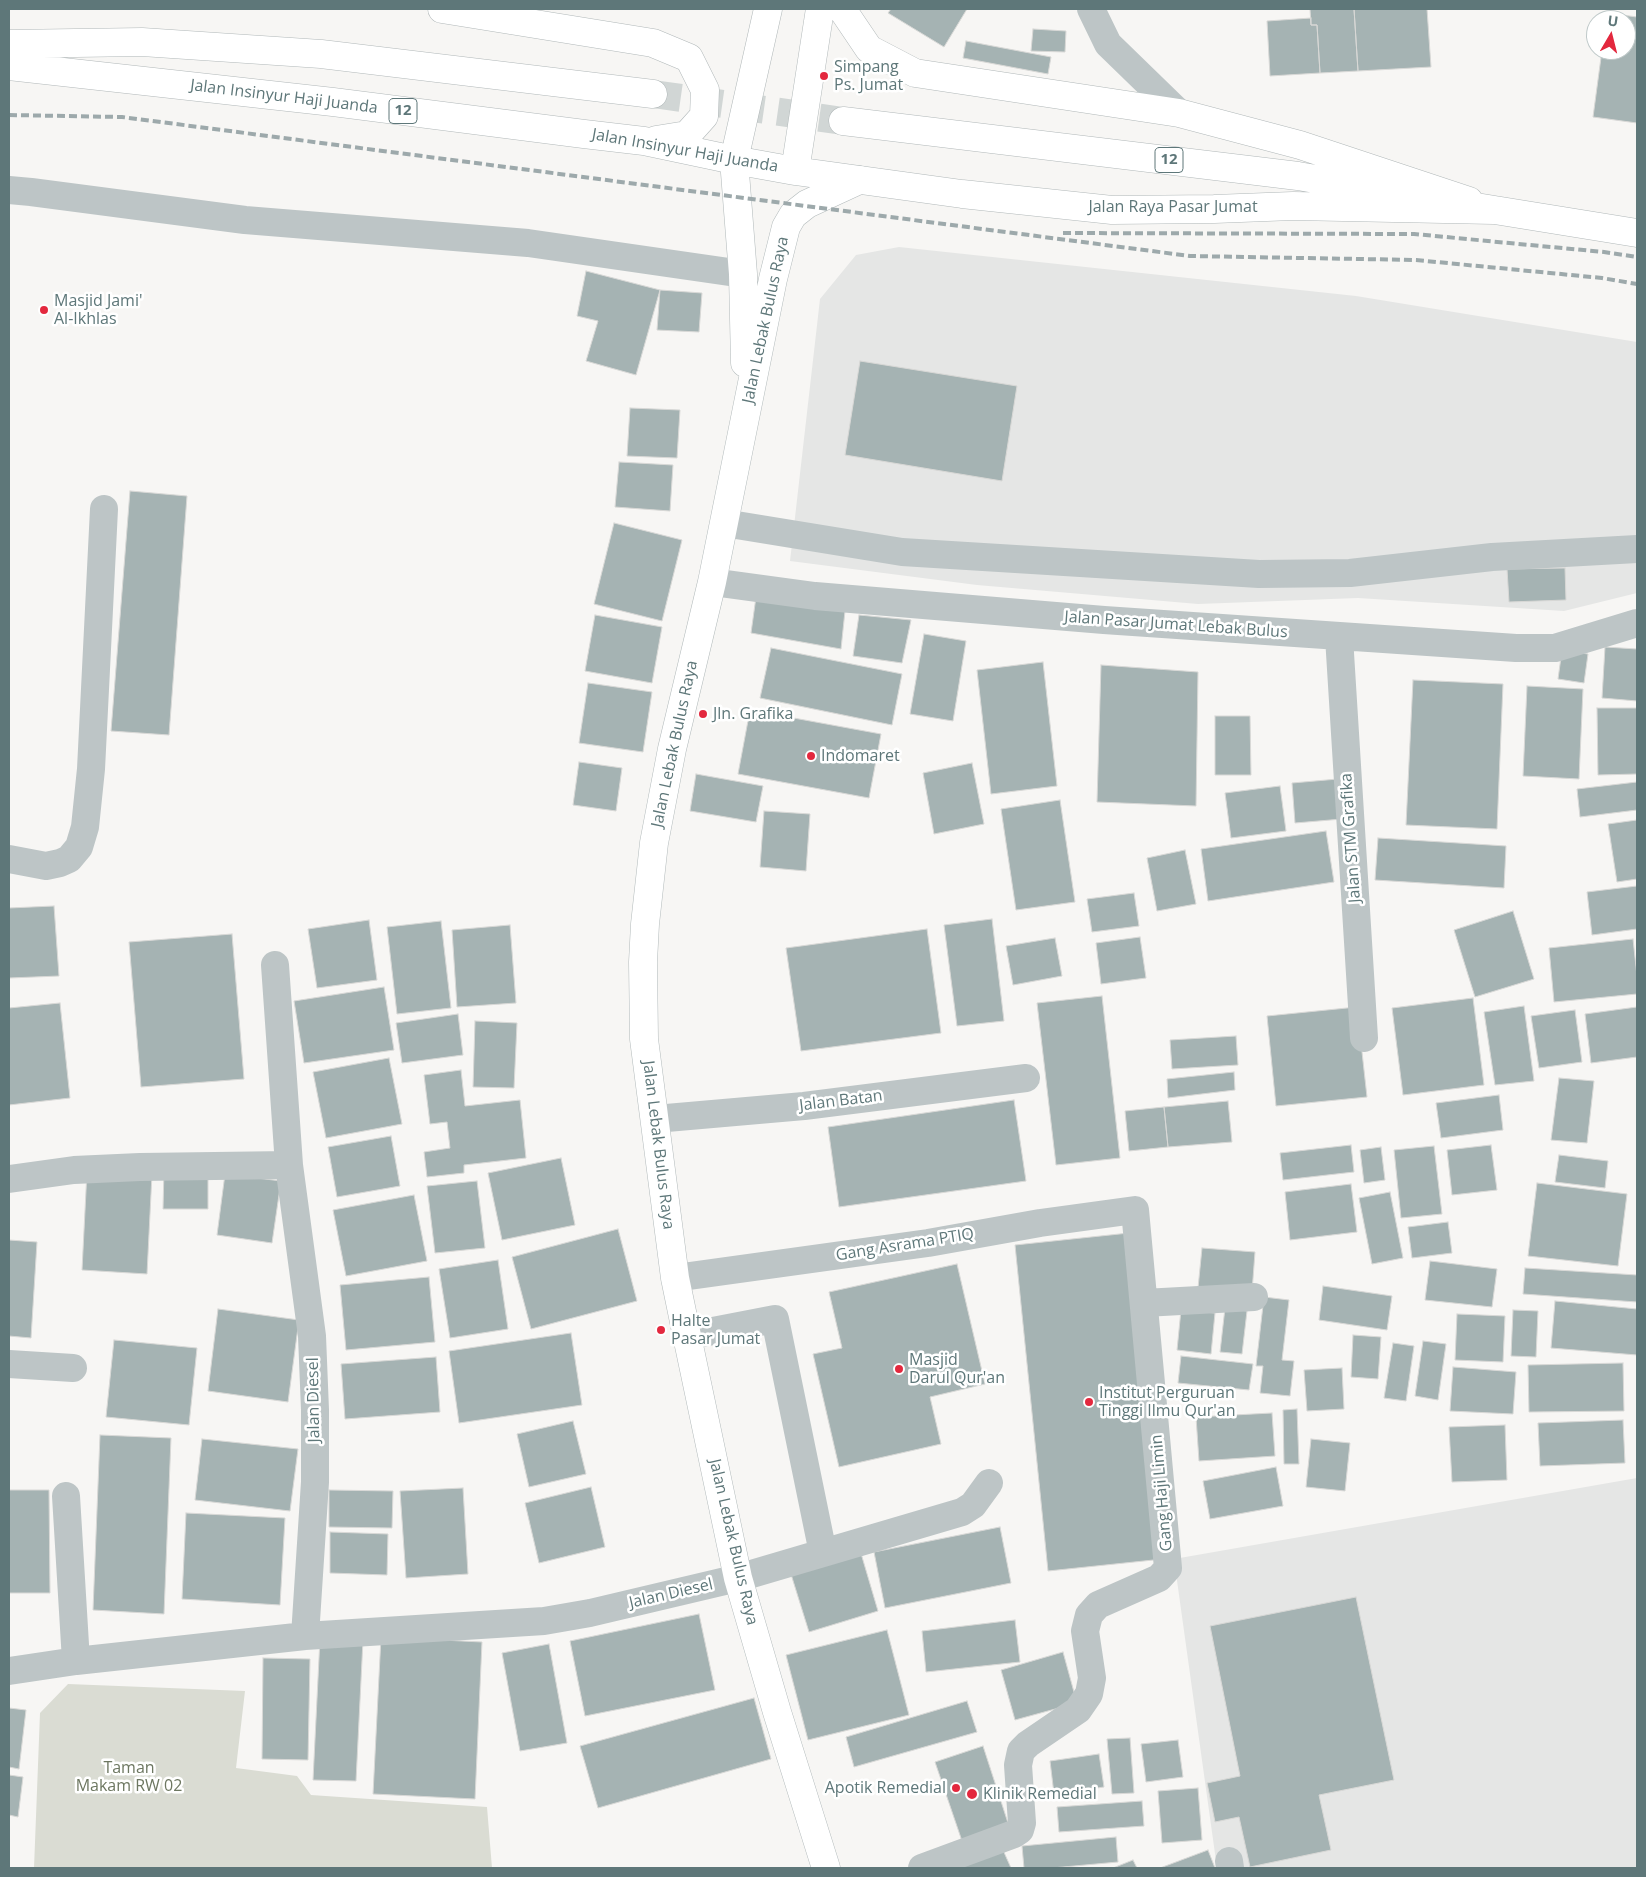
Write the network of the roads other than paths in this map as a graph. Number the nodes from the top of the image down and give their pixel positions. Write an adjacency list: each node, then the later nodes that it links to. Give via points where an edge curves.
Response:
1 (442, 9): 11 (main road, via 653,43 689,58 705,90 704,116 687,135)
2 (768, 9): 12 (main road, Jalan Lebak Bulus Raya)
3 (820, 9): 13 (main road)
4 (842, 9): 9 (main road, via 869,49 915,73)
5 (1091, 9): 9 (street, via 1108,44)
6 (9, 44): 8 (main road, via 142,42 321,54)
7 (9, 66): 11 (main road, Jalan Insinyur Haji Juanda / 12)
8 (653, 94)
9 (1179, 114): 16 (main road, via 1300,145)
10 (843, 121): 16 (main road, Jalan Raya Pasar Jumat / 12, via 1298,176)
11 (644, 141): 12 (main road, Jalan Insinyur Haji Juanda / 12)
12 (734, 160): 13 (main road, Jalan Insinyur Haji Juanda / 12); 19 (main road, Jalan Lebak Bulus Raya)
13 (795, 170): 14 (main road, Jalan Raya Pasar Jumat / 12)
14 (859, 180): 16 (main road, Jalan Raya Pasar Jumat / 12, via 1112,210 1293,206); 20 (main road, Jalan Lebak Bulus Raya, via 807,204 786,227)
15 (9, 190): 19 (street, via 245,220 528,243)
16 (1494, 210): 17 (main road, Jalan Raya Pasar Jumat / 12)
17 (1628, 232): 18 (main road, Jalan Raya Pasar Jumat / 12)
18 (1637, 251)
19 (743, 274): 20 (main road, Jalan Lebak Bulus Raya)
20 (746, 412): 22 (main road, Jalan Lebak Bulus Raya)
21 (104, 509): 27 (street, via 91,769 85,827 79,847 69,859 60,863 46,866)
22 (724, 523): 23 (street, via 902,552 1259,574 1350,572 1492,558); 24 (main road, Jalan Lebak Bulus Raya)
23 (1637, 549)
24 (712, 582): 26 (street, Jalan Pasar Jumat Lebak Bulus, via 815,596); 31 (main road, Jalan Lebak Bulus Raya, via 672,750 649,885 645,924 644,1039)
25 (1637, 623): 26 (street, Jalan Pasar Jumat Lebak Bulus, via 1555,648)
26 (1339, 637): 29 (street, Jalan STM Grafika)
27 (9, 859)
28 (275, 965): 32 (street, Jalan Diesel)
29 (1364, 1038)
30 (1026, 1078): 31 (street, Jalan Batan, via 804,1106)
31 (655, 1119): 35 (main road, Jalan Lebak Bulus Raya)
32 (290, 1165): 33 (street, via 140,1166 74,1170); 45 (street, Jalan Diesel, via 312,1336 316,1410 315,1482)
33 (9, 1179)
34 (1135, 1210): 35 (street, Gang Asrama PTIQ); 37 (street, Gang Haji Limin)
35 (675, 1278): 38 (main road, Jalan Lebak Bulus Raya)
36 (1254, 1297): 37 (street)
37 (1144, 1303): 49 (street, Gang Haji Limin, via 1168,1568 1159,1578 1098,1605 1089,1615 1085,1631 1092,1678 1089,1694 1078,1710 1021,1751 1018,1764 1020,1830)
38 (686, 1336): 43 (street, via 775,1319); 44 (main road, Jalan Lebak Bulus Raya)
39 (9, 1364): 40 (street)
40 (72, 1368)
41 (990, 1483): 43 (street, Jalan Diesel, via 973,1505 962,1512)
42 (66, 1496): 46 (street)
43 (823, 1553): 44 (street, Jalan Diesel)
44 (738, 1578): 45 (street, Jalan Diesel, via 544,1621); 48 (main road, Jalan Lebak Bulus Raya)
45 (305, 1636): 46 (street, Jalan Diesel)
46 (76, 1661): 47 (street, Jalan Diesel)
47 (9, 1671)
48 (826, 1868)
49 (922, 1868)

